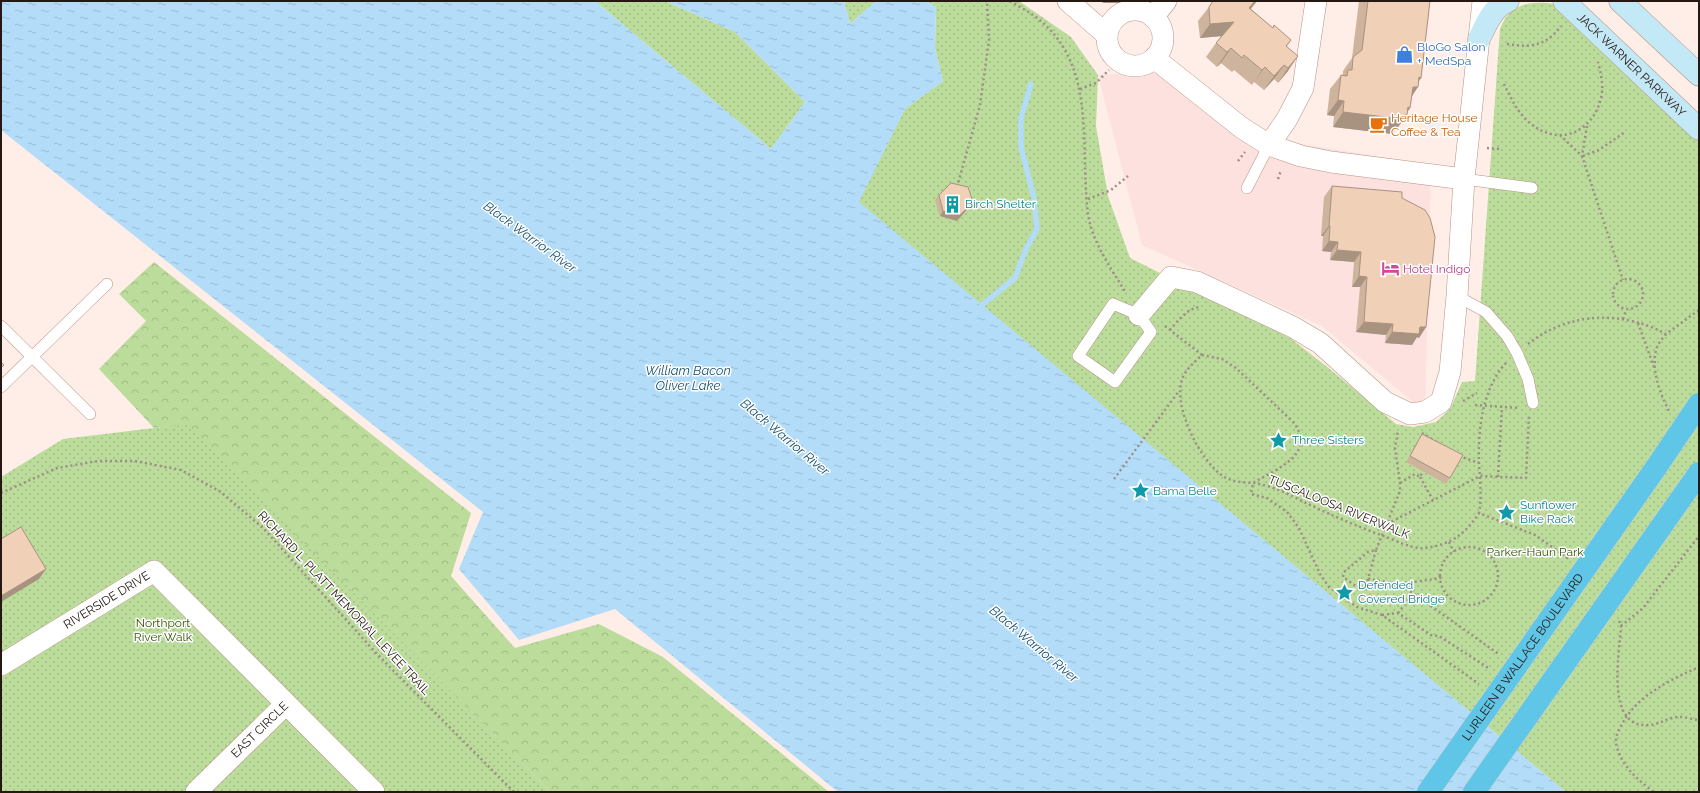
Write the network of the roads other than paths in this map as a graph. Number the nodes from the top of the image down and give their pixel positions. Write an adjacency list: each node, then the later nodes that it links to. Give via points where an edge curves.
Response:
1 (1068, 1): 9 (street)
2 (1166, 1): 8 (street)
3 (1316, 1): 14 (street, via 1303,88 1287,119)
4 (1483, 1): 10 (street)
5 (1508, 1): 10 (main road, via 1501,4 1492,14)
6 (1620, 1): 12 (main road)
7 (1564, 11): 13 (main road, JACK WARNER PARKWAY)
8 (1153, 17): 9 (street, via 1145,12 1126,11 1111,22); 11 (street, via 1162,33 1162,42)
9 (1107, 34): 11 (street, via 1109,50 1121,62 1138,66)
10 (1479, 39): 15 (street)
11 (1154, 58): 14 (street, via 1242,128)
12 (1699, 75)
13 (1697, 123)
14 (1269, 145): 15 (street, via 1300,156 1331,162); 16 (lane)
15 (1464, 179): 17 (lane); 19 (street)
16 (1247, 188)
17 (1532, 188)
18 (107, 284): 22 (lane)
19 (1457, 296): 20 (street, via 1450,372 1441,402 1425,412 1410,414 1385,402 1320,343 1278,319 1197,282 1171,277); 25 (lane, via 1486,312 1507,336 1528,379)
20 (1141, 312): 20 (lane, via 1113,304 1078,356 1115,382 1151,332)
21 (1, 326): 22 (lane)
22 (31, 357): 23 (lane); 26 (lane)
23 (1, 388)
24 (1699, 404): 32 (highway, LURLEEN B WALLACE BOULEVARD, bridge)
25 (1531, 406)
26 (90, 414)
27 (1699, 473): 33 (highway, bridge)
28 (1, 665): 29 (street, RIVERSIDE DRIVE, via 154,571)
29 (286, 704): 30 (street, EAST CIRCLE); 31 (street, EAST CIRCLE)
30 (196, 792)
31 (374, 792)
32 (1428, 792)
33 (1474, 792)

